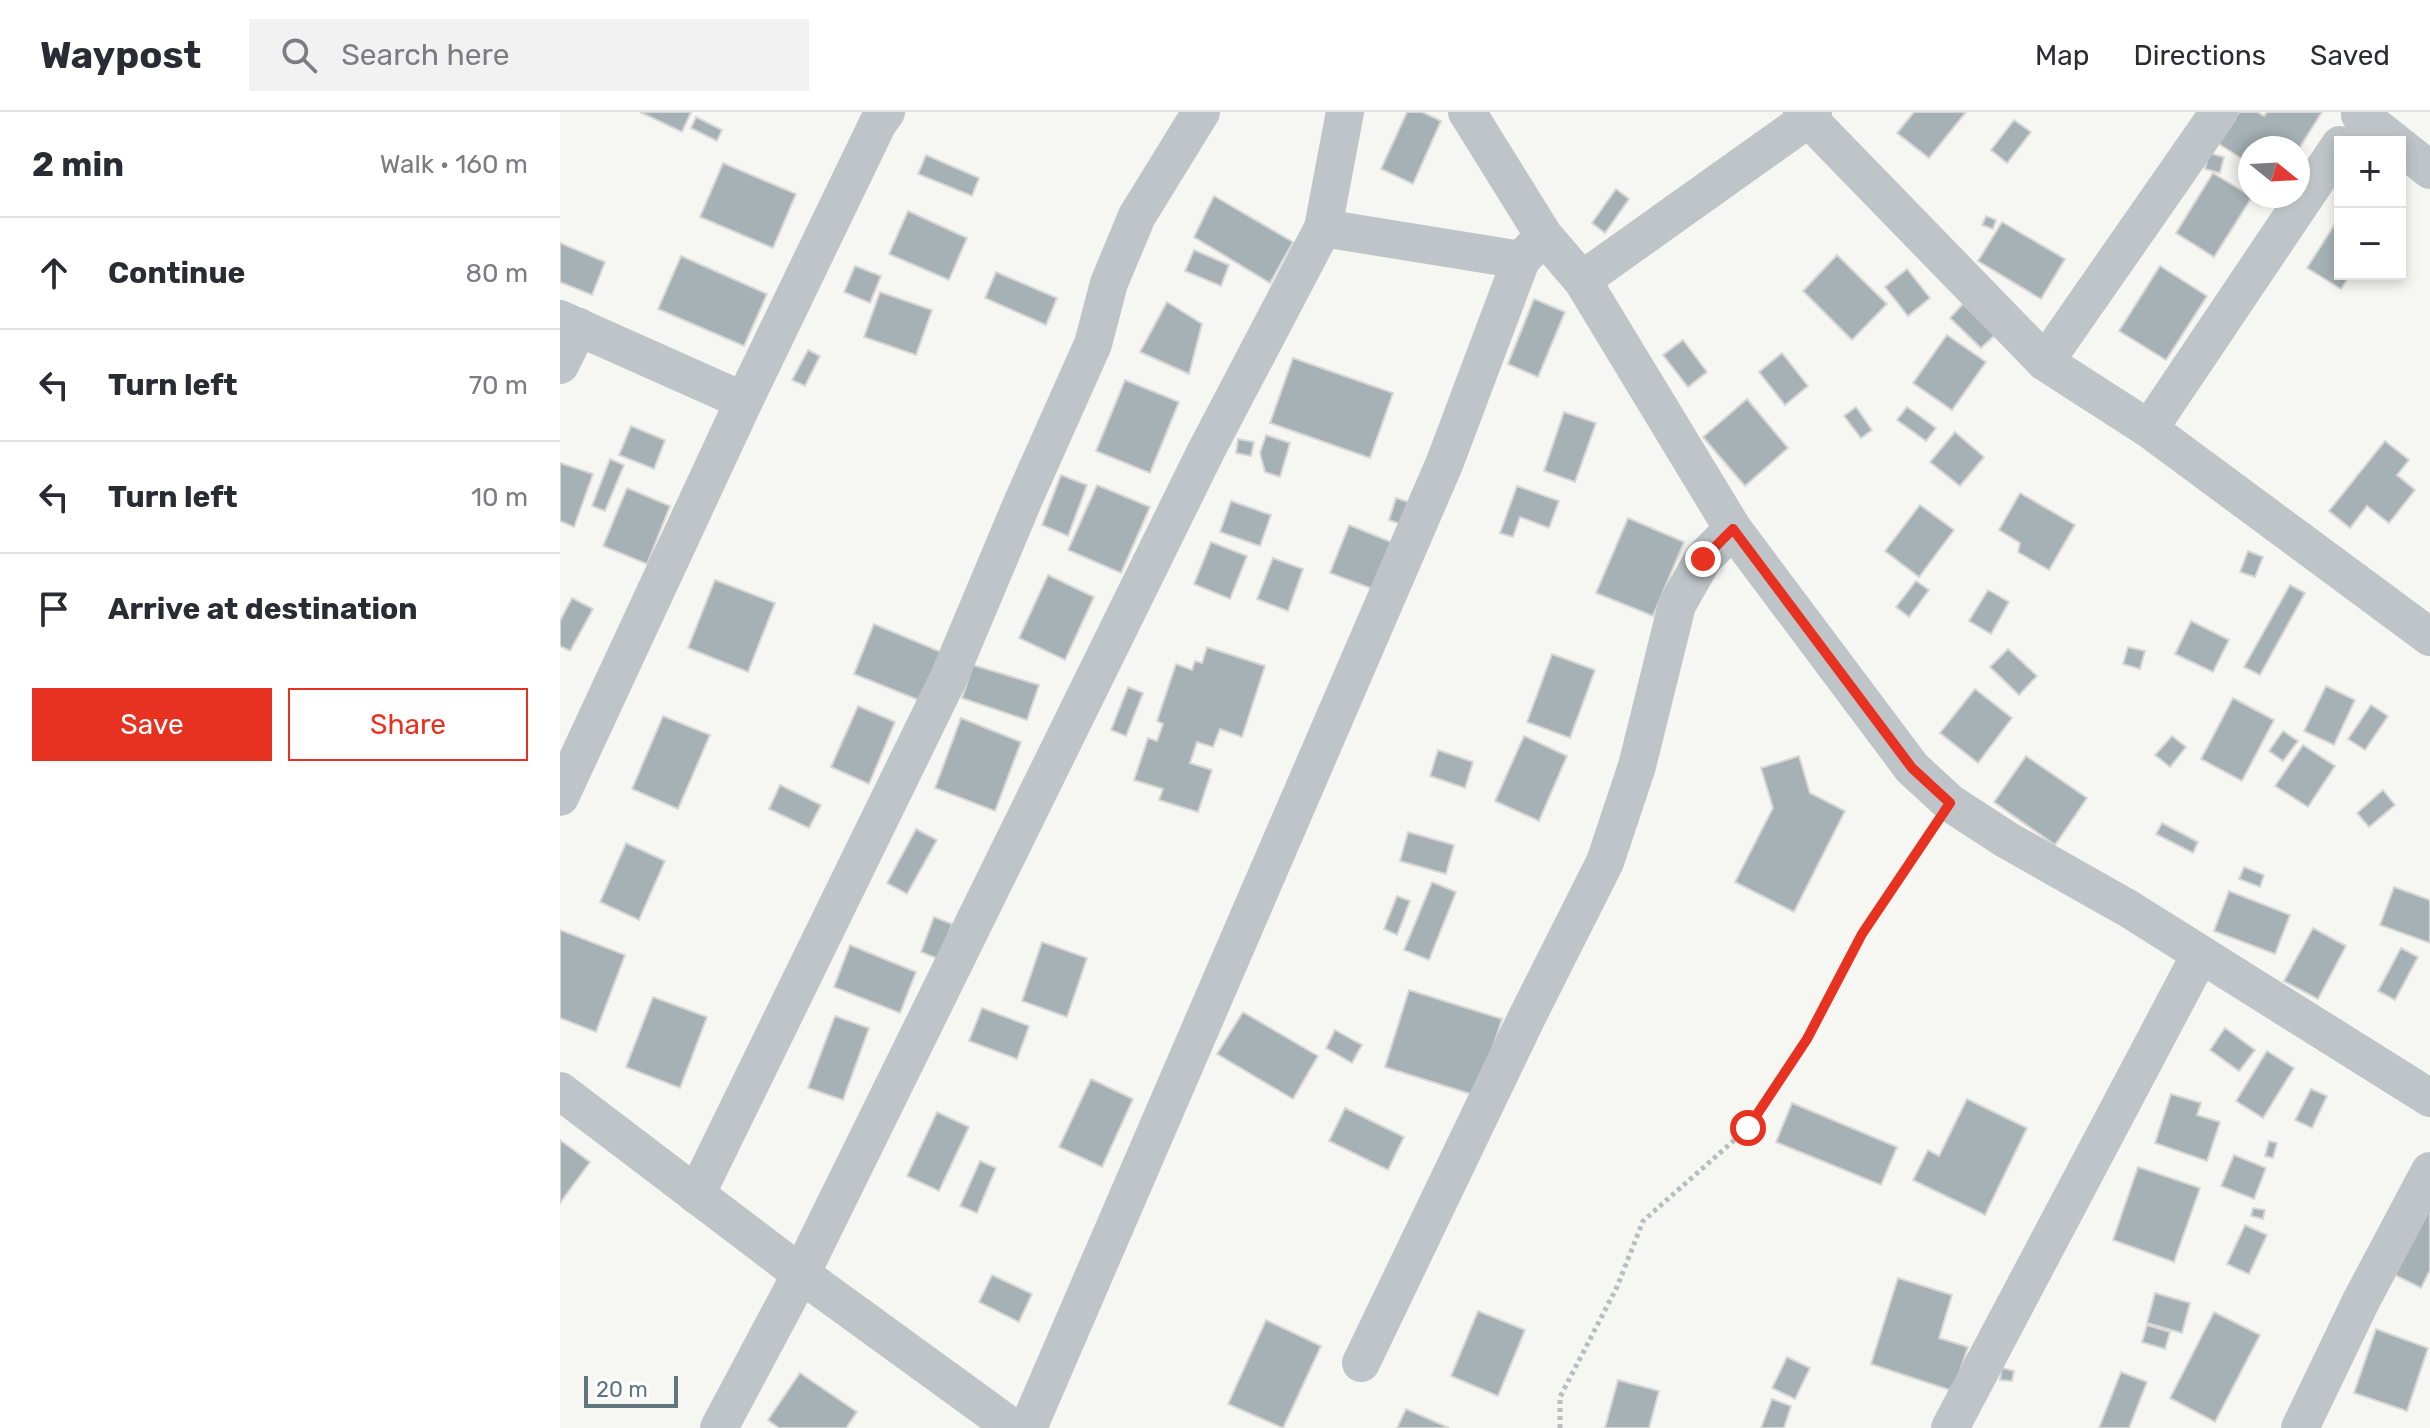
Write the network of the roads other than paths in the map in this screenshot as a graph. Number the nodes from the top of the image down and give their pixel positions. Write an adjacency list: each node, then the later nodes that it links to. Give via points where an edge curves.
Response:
1 (886, 112): 17 (street)
2 (1201, 112): 26 (street, via 1137,216 1109,283 1093,344 949,677)
3 (1345, 112): 11 (street)
4 (1467, 112): 12 (street)
5 (2219, 112): 15 (street)
6 (1808, 114): 13 (street); 15 (street)
7 (2351, 128): 8 (street); 18 (street)
8 (2376, 136)
9 (2406, 151): 10 (street)
10 (2430, 170)
11 (1323, 228): 12 (street); 27 (street, via 1206,451)
12 (1533, 248): 13 (street); 31 (street)
13 (1582, 280): 19 (street)
14 (570, 323): 16 (street); 17 (street)
15 (2045, 362): 18 (street)
16 (560, 365)
17 (744, 401): 21 (street)
18 (2149, 429): 20 (street)
19 (1733, 529): 22 (street, via 1912,768 1950,803); 28 (street, via 1703,559 1677,605 1637,766 1605,862)
20 (2430, 637)
21 (560, 797)
22 (2200, 955): 24 (street); 32 (street)
23 (560, 1091): 26 (street)
24 (2430, 1098)
25 (2430, 1171): 33 (street)
26 (696, 1195): 27 (street)
27 (801, 1274): 29 (street); 30 (street)
28 (1361, 1363)
29 (719, 1428)
30 (1013, 1428)
31 (1028, 1428)
32 (1950, 1428)
33 (2300, 1428)

